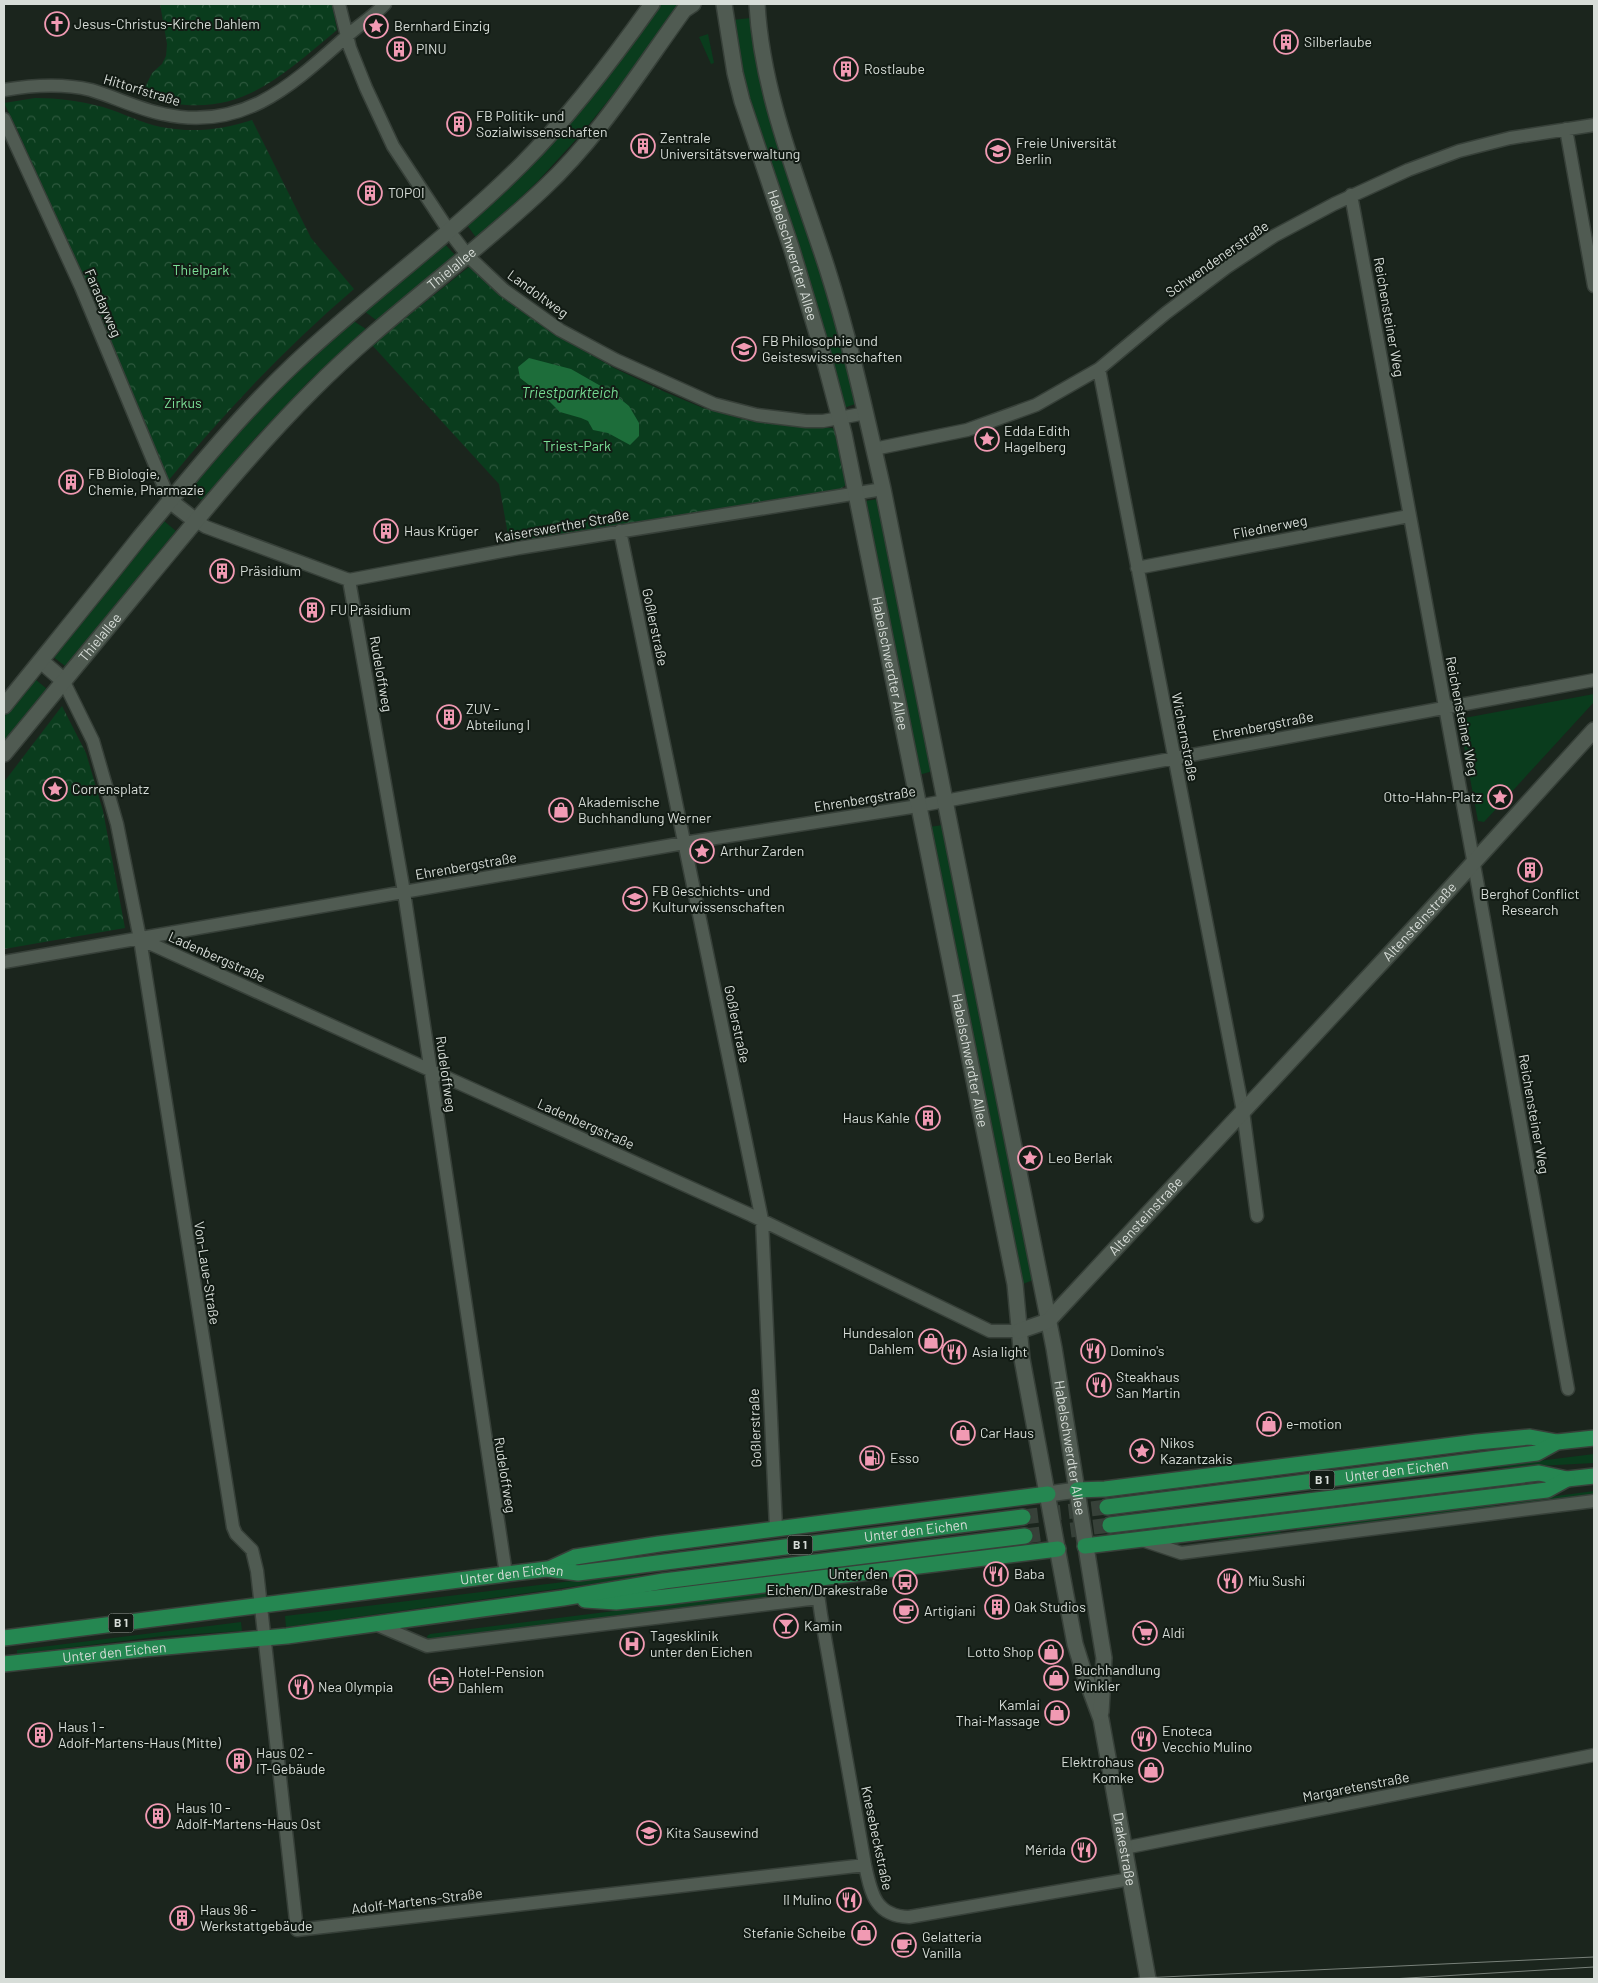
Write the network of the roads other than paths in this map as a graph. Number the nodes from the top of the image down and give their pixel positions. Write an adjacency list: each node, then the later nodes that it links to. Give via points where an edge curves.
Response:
1 (339, 4): 7 (street, Landoltweg)
2 (385, 4): 7 (street, Hittorfstraße)
3 (652, 4): 13 (main road, via 603,71 523,163)
4 (693, 4): 14 (main road, Thielallee, via 684,10 590,139 545,188)
5 (724, 4): 18 (main road, Habelschwerdter Allee, via 742,101 794,256)
6 (757, 4): 17 (main road, Habelschwerdter Allee, via 770,91 829,276)
7 (346, 36): 8 (street, Hittorfstraße, via 284,90 264,102 217,117 187,119 162,114 89,90 59,85); 13 (street, Landoltweg, via 393,146)
8 (4, 90)
9 (4, 119): 22 (street, Faradayweg, via 81,287)
10 (1594, 125): 11 (street, Schwendenerstraße)
11 (1566, 129): 12 (street, Schwendenerstraße, via 1510,138 1460,151); 15 (street)
12 (1351, 195): 16 (street, Schwendenerstraße, via 1274,236 1227,267); 23 (street, Reichensteiner Weg)
13 (449, 231): 14 (street, Landoltweg); 22 (main road, via 293,365 235,425)
14 (468, 256): 18 (street, Landoltweg, via 504,290 560,330 616,360 714,404 758,415 806,421); 24 (main road, Thielallee, via 314,388)
15 (1594, 286)
16 (1099, 369): 19 (street, Schwendenerstraße, via 1036,405 1011,415 967,430); 26 (street, Wichernstraße)
17 (866, 413): 18 (street, Landoltweg); 19 (main road, Habelschwerdter Allee)
18 (840, 418): 21 (main road, Habelschwerdter Allee)
19 (874, 450): 20 (main road, Habelschwerdter Allee)
20 (883, 489): 21 (street, Kaiserswerther Straße); 36 (main road, Habelschwerdter Allee)
21 (856, 493): 25 (street, Kaiserswerther Straße); 37 (main road, Habelschwerdter Allee)
22 (170, 501): 24 (main road); 28 (main road)
23 (1409, 516): 26 (street, Fliednerweg); 32 (street, Reichensteiner Weg)
24 (196, 521): 27 (street); 29 (main road, Thielallee)
25 (620, 532): 27 (street, Kaiserswerther Straße); 38 (street, Goßlerstraße)
26 (1137, 568): 35 (street, Wichernstraße)
27 (349, 580): 40 (street, Rudeloffweg)
28 (41, 661): 29 (main road); 31 (main road)
29 (63, 680): 34 (main road, Thielallee); 41 (street, via 93,741 117,824)
30 (1594, 680): 32 (street, Ehrenbergstraße)
31 (4, 706)
32 (1445, 708): 35 (street, Ehrenbergstraße); 39 (street, Reichensteiner Weg)
33 (1594, 730): 39 (main road, Altensteinstraße)
34 (4, 754)
35 (1174, 758): 36 (street, Ehrenbergstraße); 44 (street, Wichernstraße)
36 (945, 801): 37 (street, Ehrenbergstraße); 47 (main road, Habelschwerdter Allee)
37 (918, 806): 38 (street, Ehrenbergstraße); 48 (main road, Habelschwerdter Allee, via 1015,1284)
38 (684, 843): 40 (street, Ehrenbergstraße); 46 (street, Goßlerstraße)
39 (1474, 862): 44 (main road, Altensteinstraße); 49 (street, Reichensteiner Weg)
40 (404, 892): 41 (street, Ehrenbergstraße); 43 (street, Rudeloffweg)
41 (140, 939): 42 (street); 43 (street, Ladenbergstraße); 70 (street, Von-Laue-Straße, via 233,1527 252,1550)
42 (4, 962)
43 (430, 1070): 46 (street, Ladenbergstraße); 66 (street, Rudeloffweg)
44 (1243, 1111): 45 (street); 47 (main road, Altensteinstraße)
45 (1257, 1216)
46 (762, 1220): 48 (street, Ladenbergstraße, via 990,1331); 60 (street, Goßlerstraße)
47 (1048, 1320): 48 (main road); 54 (main road, Habelschwerdter Allee)
48 (1019, 1331): 55 (main road, Habelschwerdter Allee)
49 (1568, 1389)
50 (1594, 1438): 51 (main road, Unter den Eichen / B 1)
51 (1557, 1442): 54 (main road, via 1530,1437 1477,1442); 57 (main road, Unter den Eichen / B 1, via 1537,1453)
52 (1594, 1476): 53 (main road, Unter den Eichen / B 1)
53 (1567, 1479): 59 (main road, Unter den Eichen / B 1, via 1539,1473); 62 (main road, via 1547,1490)
54 (1077, 1490): 55 (main road); 63 (main road, Habelschwerdter Allee)
55 (1048, 1494): 60 (main road); 64 (main road, Drakestraße)
56 (1594, 1501): 62 (street, via 1181,1553)
57 (1107, 1507)
58 (1022, 1517): 65 (main road, Unter den Eichen / B 1, via 578,1572)
59 (1110, 1525)
60 (776, 1528): 65 (main road, via 575,1557)
61 (1025, 1536): 68 (main road, Unter den Eichen / B 1, via 664,1581)
62 (1140, 1539): 63 (main road)
63 (1086, 1546): 64 (main road); 75 (main road, Drakestraße, via 1104,1658)
64 (1058, 1550): 67 (main road); 75 (main road, Drakestraße, via 1076,1644)
65 (547, 1569): 66 (main road, Unter den Eichen / B 1)
66 (506, 1574): 70 (main road, Unter den Eichen / B 1)
67 (816, 1580): 68 (main road, via 616,1602); 69 (street, Knesebeckstraße)
68 (563, 1598): 71 (main road, Unter den Eichen / B 1)
69 (818, 1598): 71 (street, via 427,1646); 78 (street, Knesebeckstraße)
70 (260, 1605): 72 (main road, Unter den Eichen / B 1); 73 (street, Adolf-Martens-Straße)
71 (374, 1624): 73 (main road, Unter den Eichen / B 1)
72 (4, 1638)
73 (264, 1639): 74 (main road, Unter den Eichen / B 1); 78 (street, Adolf-Martens-Straße, via 297,1930)
74 (4, 1664)
75 (1101, 1719): 77 (main road, Drakestraße)
76 (1594, 1755): 77 (street, Margaretenstraße)
77 (1124, 1848): 79 (main road, Drakestraße)
78 (865, 1865): 79 (street, Knesebeckstraße, via 878,1904 887,1912 904,1917)
79 (1130, 1879): 80 (main road, Drakestraße)
80 (1148, 1979)

